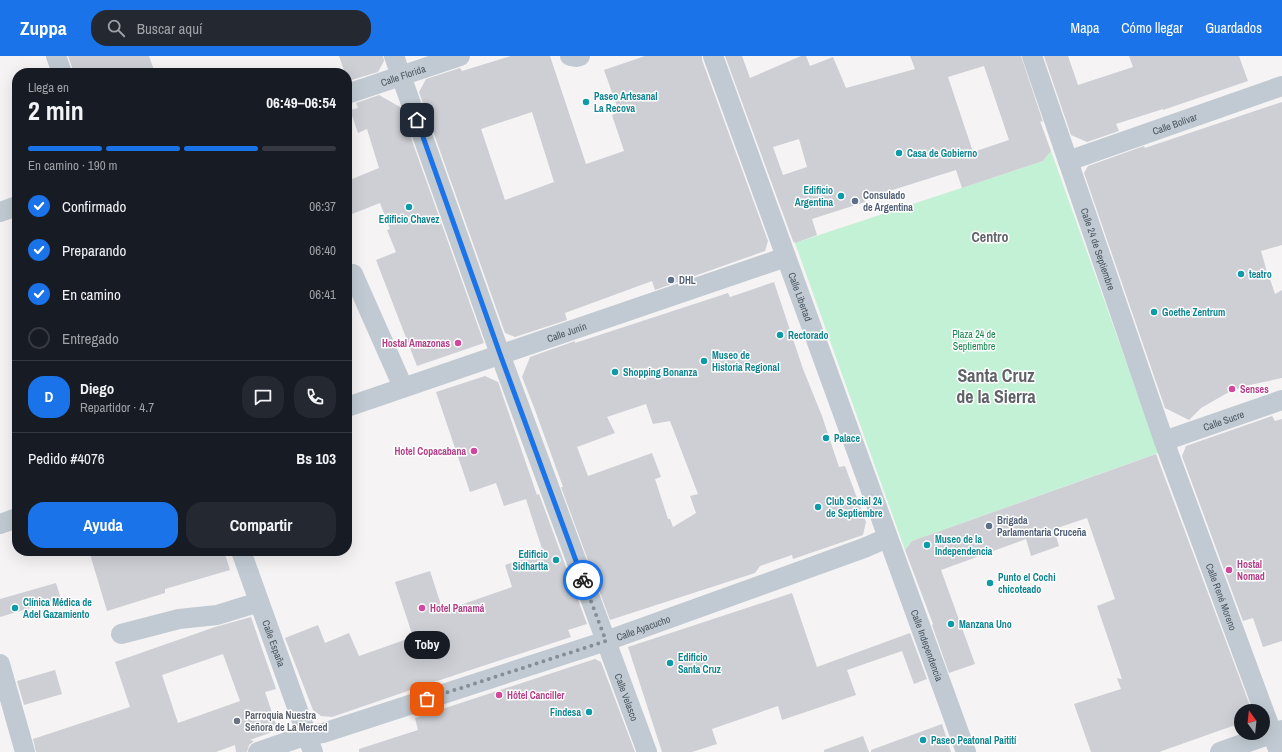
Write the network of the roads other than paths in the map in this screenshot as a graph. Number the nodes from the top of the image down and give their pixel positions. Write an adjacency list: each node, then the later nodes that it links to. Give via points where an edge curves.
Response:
1 (56, 56): 8 (street)
2 (394, 56): 9 (street, Calle Velasco)
3 (460, 56): 9 (street, Calle Florida)
4 (570, 56): 5 (street)
5 (580, 56)
6 (713, 56): 15 (street, Calle Libertad)
7 (1032, 56): 12 (street, Calle 24 de Septiembre)
8 (60, 68)
9 (402, 76): 11 (street, Calle Florida); 17 (street, Calle Velasco)
10 (1282, 86): 12 (street, Calle Bolívar)
11 (352, 92)
12 (1068, 161): 21 (street, Calle 24 de Septiembre)
13 (12, 208): 14 (street)
14 (0, 212)
15 (786, 257): 17 (street, Calle Junín); 24 (street, Calle Libertad)
16 (353, 274): 18 (street)
17 (500, 354): 18 (street, Calle Junín); 28 (street, Calle Velasco)
18 (403, 387): 20 (street, Calle Junín)
19 (1282, 400): 21 (street, Calle Sucre)
20 (352, 405)
21 (1164, 441): 30 (street, Calle René Moreno)
22 (12, 520): 23 (street)
23 (0, 524)
24 (887, 538): 28 (street, Calle Ayacucho); 35 (street, Calle Independencia)
25 (243, 556): 26 (street, Calle España)
26 (259, 602): 27 (street, via 217,615 170,621); 31 (street, Calle España)
27 (121, 634)
28 (606, 641): 31 (street, Calle Ayacucho, via 323,733); 34 (street, Calle Velasco)
29 (0, 664): 32 (street)
30 (1277, 739): 36 (street)
31 (310, 744): 33 (street, Calle Ayacucho)
32 (25, 752)
33 (258, 752)
34 (647, 752)
35 (966, 752)
36 (1220, 752)

